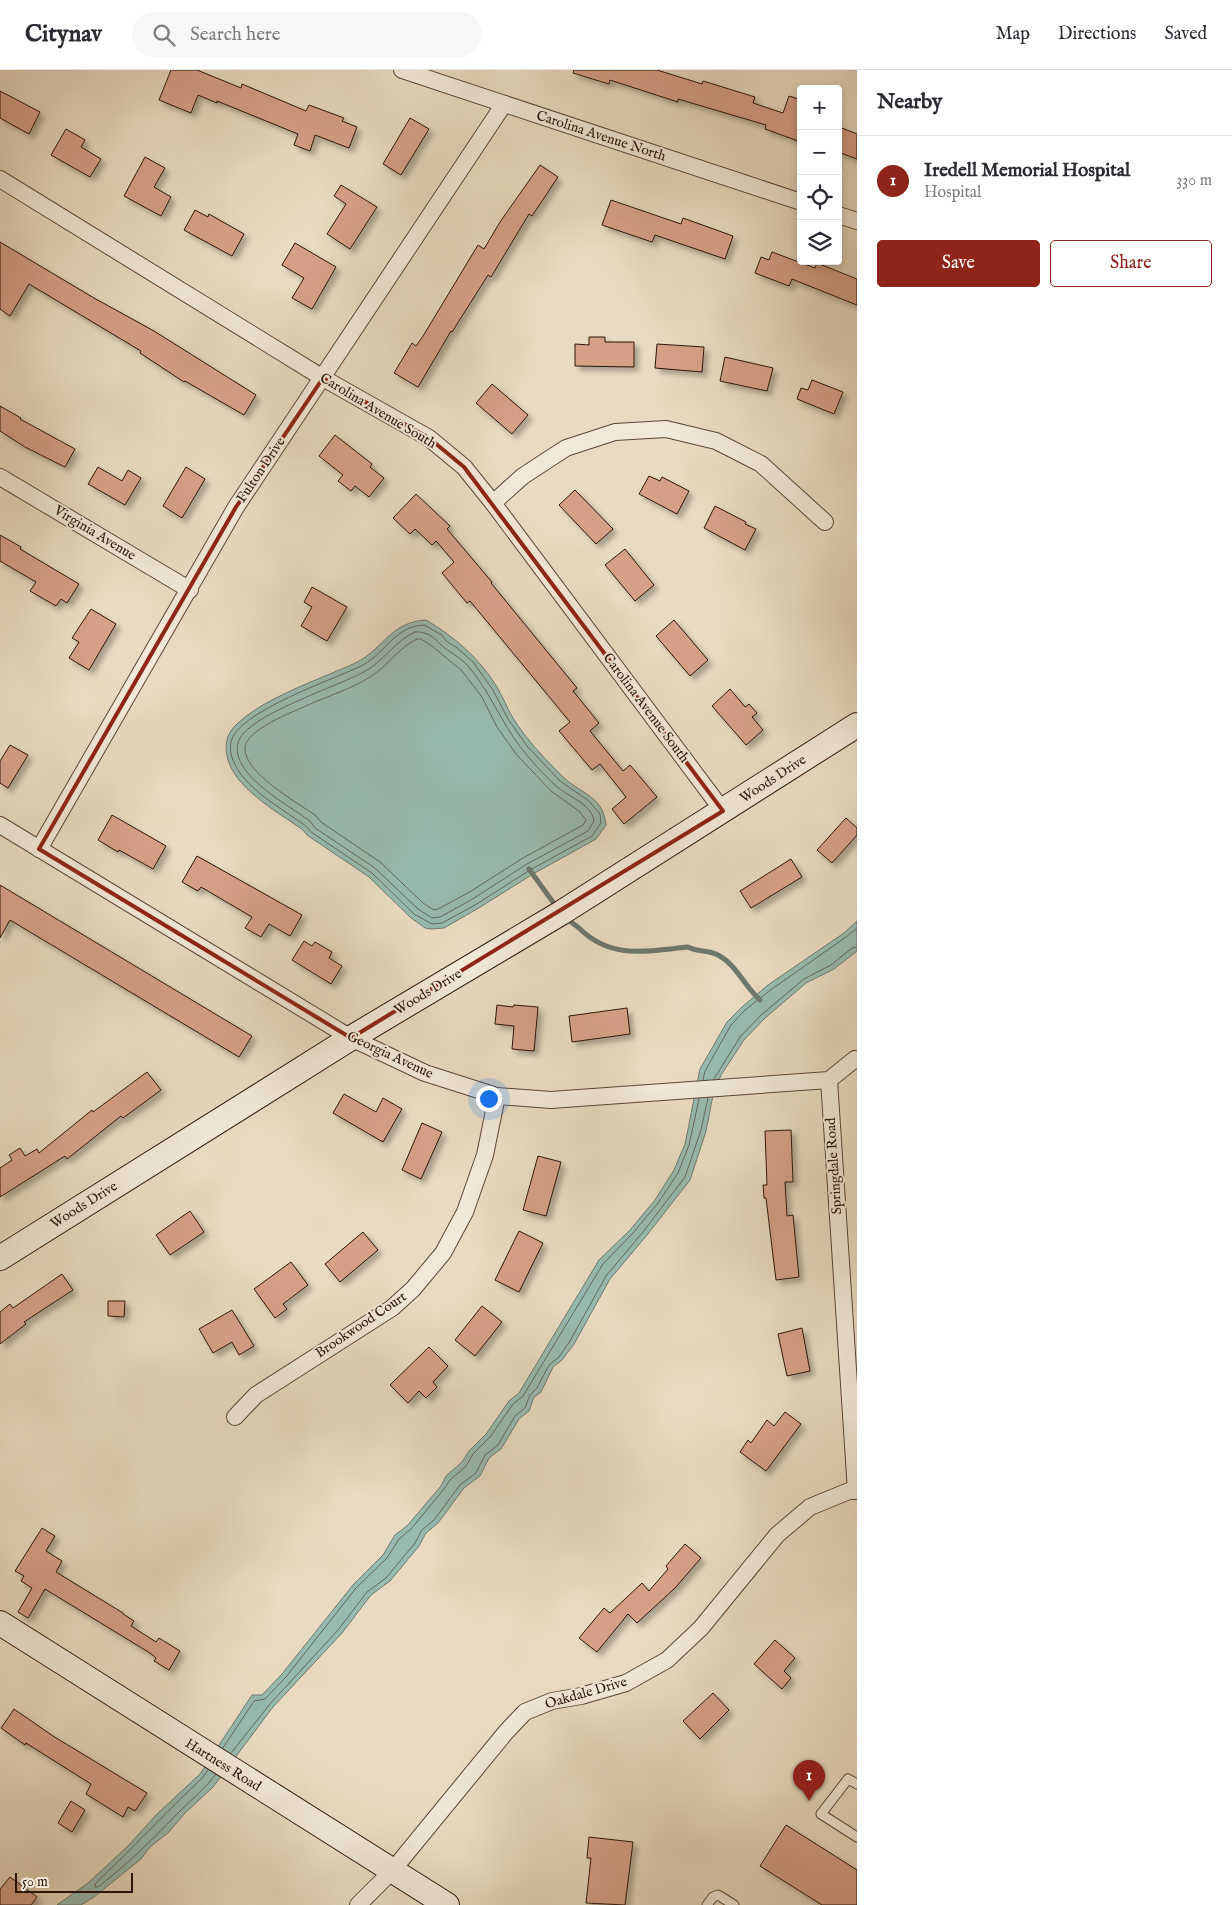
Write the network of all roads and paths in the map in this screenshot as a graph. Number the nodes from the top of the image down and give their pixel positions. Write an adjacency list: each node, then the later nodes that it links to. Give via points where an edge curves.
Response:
1 (402, 70): 2 (street, Carolina Avenue North)
2 (504, 104): 4 (street, Carolina Avenue North); 7 (street, Fulton Drive)
3 (0, 179): 7 (street, Carolina Avenue South)
4 (797, 201)
5 (842, 216): 6 (street)
6 (857, 221)
7 (323, 378): 9 (street, Carolina Avenue South, via 429,438 464,467); 11 (street, Fulton Drive, via 236,507)
8 (0, 476): 11 (street, Virginia Avenue)
9 (493, 503): 10 (street, via 523,476 566,448 615,432 666,430 716,441 761,464); 13 (street, Carolina Avenue South)
10 (825, 522)
11 (190, 590): 15 (street, Fulton Drive)
12 (857, 725): 13 (street, Woods Drive)
13 (723, 811): 16 (street, Woods Drive, via 561,913)
14 (0, 825): 15 (street, Georgia Avenue)
15 (40, 849): 16 (street, Georgia Avenue)
16 (351, 1038): 19 (street, Georgia Avenue, via 425,1073); 20 (street, Woods Drive)
17 (856, 1059): 18 (street)
18 (829, 1080): 19 (street, Georgia Avenue, via 551,1100); 22 (street, Springdale Road)
19 (496, 1096): 21 (street, Brookwood Court, via 485,1155 465,1212 442,1253 413,1289 392,1308 256,1395)
20 (0, 1258)
21 (235, 1417)
22 (856, 1491): 26 (street, Oakdale Drive, via 810,1507 777,1535 701,1628 667,1660 626,1683 552,1701 525,1712)
23 (0, 1623): 26 (street, Hartness Road)
24 (857, 1784): 25 (lane, via 848,1779 821,1814)
25 (857, 1837)
26 (392, 1871): 27 (street, Oakdale Drive); 28 (street, Hartness Road)
27 (358, 1905)
28 (447, 1905)
29 (707, 1905): 30 (lane, via 718,1896)
30 (734, 1905)

